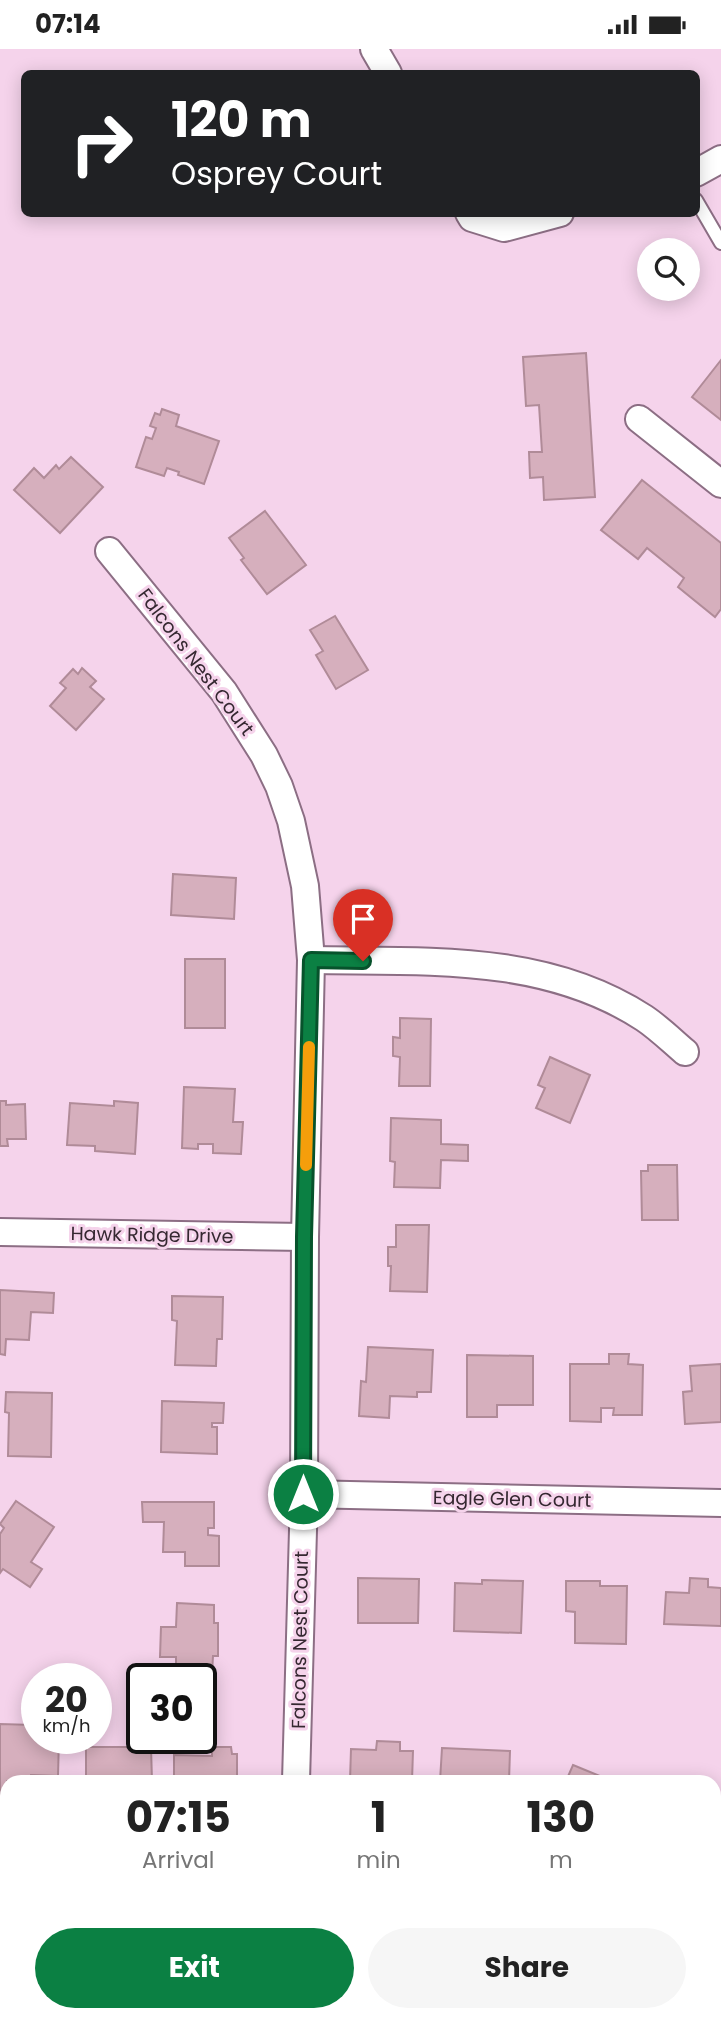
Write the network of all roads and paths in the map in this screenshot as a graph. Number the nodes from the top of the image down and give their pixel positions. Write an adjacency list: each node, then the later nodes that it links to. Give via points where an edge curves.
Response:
1 (374, 49): 2 (street)
2 (386, 70)
3 (721, 159): 4 (street)
4 (700, 171)
5 (700, 207): 8 (lane)
6 (471, 217): 7 (street, via 504,228)
7 (545, 217)
8 (721, 243)
9 (639, 419): 10 (street)
10 (721, 484)
11 (109, 551): 12 (street, Falcons Nest Court, via 224,692 264,755 291,821 305,886)
12 (311, 960): 13 (street, via 468,962 536,973 598,993 645,1018); 15 (street, Falcons Nest Court)
13 (685, 1052)
14 (0, 1232): 15 (street, Hawk Ridge Drive)
15 (304, 1237): 16 (street, Falcons Nest Court)
16 (303, 1494): 17 (street, Eagle Glen Court); 18 (street, Falcons Nest Court)
17 (721, 1503)
18 (296, 1775)

